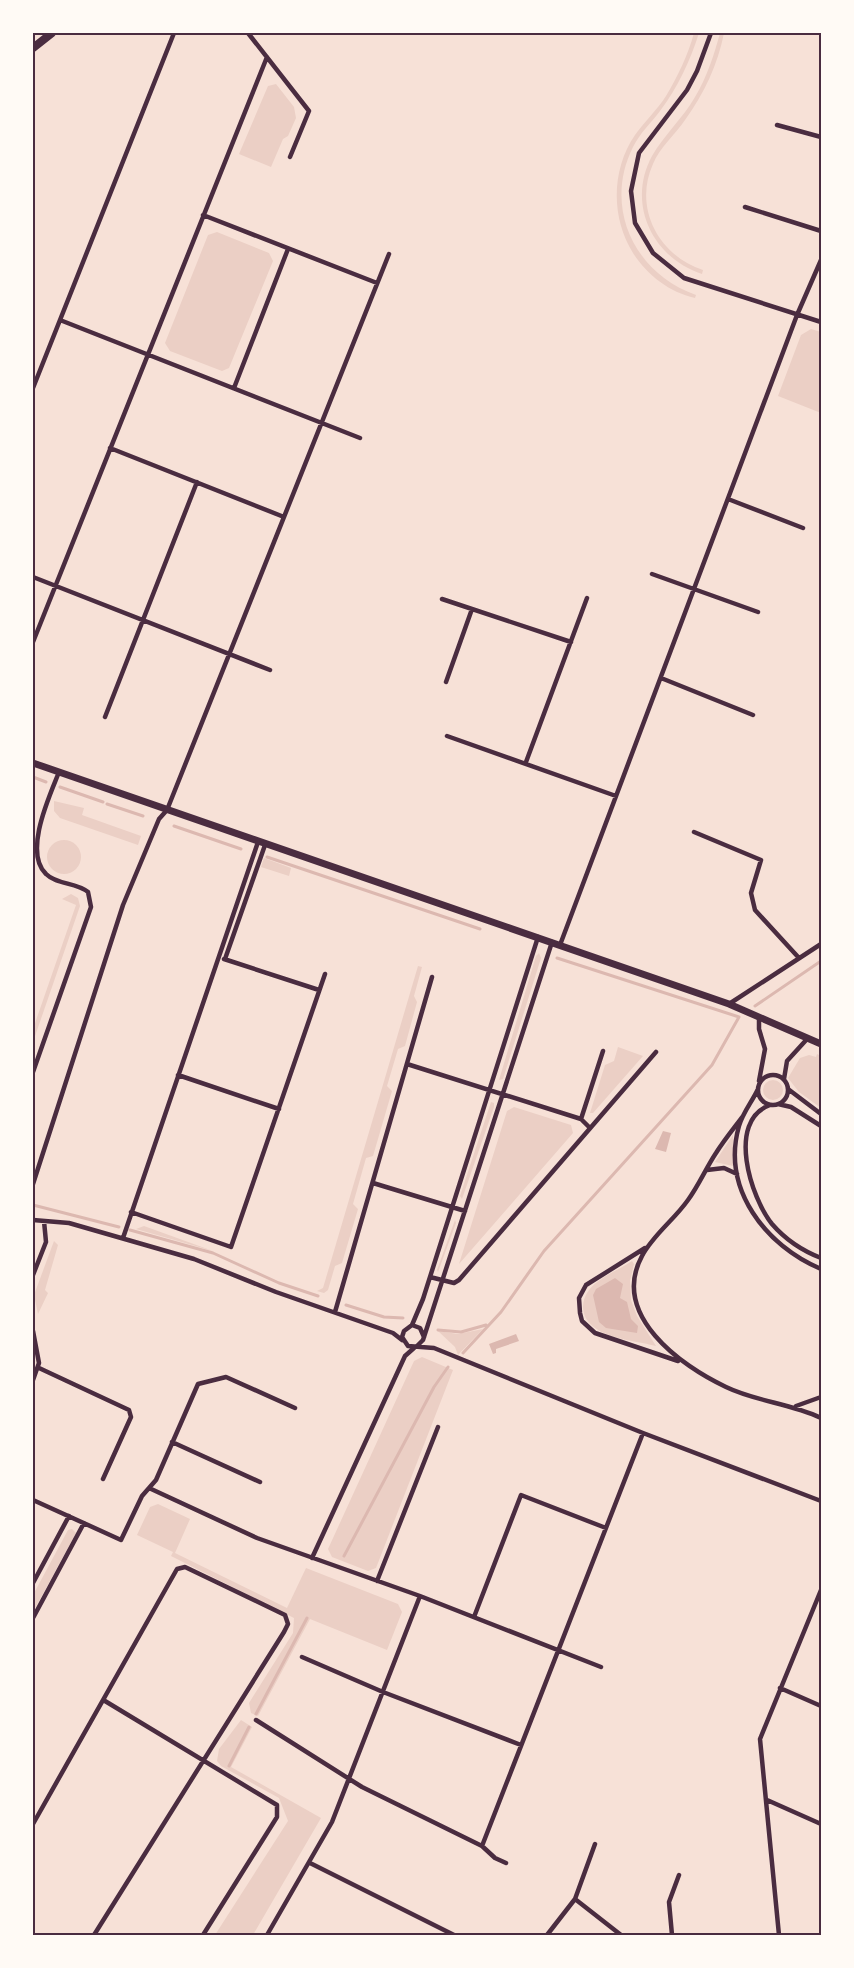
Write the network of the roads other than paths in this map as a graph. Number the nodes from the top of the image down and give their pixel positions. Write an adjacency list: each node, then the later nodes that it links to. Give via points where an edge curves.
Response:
1 (52, 33): 5 (main road)
2 (174, 33): 18 (street)
3 (248, 33): 6 (street)
4 (711, 33): 17 (street, via 687,90 647,140 635,165 635,223 653,254 684,278)
5 (33, 48)
6 (267, 57): 9 (street, via 309,111); 11 (street)
7 (777, 126): 8 (street)
8 (821, 137)
9 (290, 157)
10 (745, 207): 12 (street)
11 (203, 215): 13 (street); 20 (street)
12 (821, 231)
13 (288, 249): 16 (street); 22 (street)
14 (389, 254): 16 (street)
15 (821, 260): 17 (street)
16 (377, 283): 23 (street)
17 (797, 315): 19 (street); 27 (street)
18 (60, 320): 20 (street); 21 (street)
19 (821, 322)
20 (148, 354): 22 (street); 25 (street)
21 (33, 388)
22 (234, 388): 23 (street)
23 (321, 423): 24 (street); 28 (street)
24 (360, 438)
25 (110, 448): 26 (street); 32 (street)
26 (197, 482): 28 (street); 38 (street)
27 (728, 499): 29 (street); 33 (street)
28 (284, 517): 41 (street)
29 (803, 528)
30 (652, 574): 33 (street)
31 (33, 577): 32 (street)
32 (55, 586): 38 (street); 39 (street)
33 (694, 589): 37 (street); 43 (street)
34 (587, 598): 40 (street)
35 (442, 599): 36 (street)
36 (472, 609): 40 (street); 44 (street)
37 (758, 612)
38 (144, 620): 41 (street); 46 (street)
39 (33, 642)
40 (571, 642): 48 (street)
41 (230, 654): 42 (street); 52 (street)
42 (270, 670)
43 (661, 678): 45 (street); 51 (street)
44 (446, 682)
45 (753, 715)
46 (105, 717)
47 (447, 736): 48 (street)
48 (526, 762): 51 (street)
49 (33, 763): 50 (main road)
50 (59, 772): 52 (main road); 71 (street, via 39,830 39,859 49,876 88,892 91,907)
51 (616, 796): 56 (street)
52 (167, 810): 54 (main road); 89 (street, via 159,819 123,904)
53 (694, 832): 59 (street, via 761,860 752,893 755,910)
54 (261, 843): 55 (main road); 58 (street); 60 (street)
55 (538, 937): 56 (main road); 76 (street)
56 (556, 944): 64 (main road); 77 (street)
57 (821, 944): 59 (street)
58 (218, 957): 60 (street); 72 (street)
59 (799, 958): 64 (street)
60 (225, 959): 63 (street)
61 (325, 974): 63 (street)
62 (432, 977): 70 (street)
63 (320, 990): 80 (street)
64 (729, 1004): 65 (main road)
65 (759, 1017): 66 (main road); 74 (street, via 765,1049)
66 (808, 1038): 67 (main road); 73 (street, via 787,1061)
67 (821, 1044)
68 (603, 1051): 83 (street)
69 (656, 1052): 85 (street)
70 (407, 1064): 76 (street); 88 (street)
71 (33, 1072)
72 (178, 1075): 80 (street); 92 (street)
73 (784, 1079): 74 (street, via 770,1075); 75 (street)
74 (758, 1087): 79 (street, via 760,1098); 82 (street)
75 (788, 1089): 78 (street, via 786,1098); 81 (street)
76 (489, 1090): 77 (street); 90 (street)
77 (503, 1094): 83 (street); 91 (street)
78 (778, 1104): 79 (street); 84 (street, via 791,1107)
79 (770, 1105): 97 (street, via 758,1114 748,1130 746,1162 752,1185 774,1226 798,1246)
80 (279, 1109): 92 (street, via 231,1247)
81 (821, 1114)
82 (743, 1116): 86 (street); 87 (street, via 737,1136)
83 (581, 1119): 85 (street)
84 (821, 1125)
85 (590, 1128): 101 (street, via 459,1280)
86 (706, 1170): 87 (street, via 724,1167); 96 (street, via 678,1214)
87 (738, 1175): 98 (street, via 750,1209 765,1231 797,1258)
88 (373, 1183): 90 (street); 102 (street)
89 (33, 1184)
90 (452, 1207): 91 (street); 100 (street)
91 (465, 1211): 101 (street)
92 (131, 1212): 95 (street)
93 (33, 1220): 94 (street)
94 (44, 1221): 95 (street, via 69,1223); 99 (street, via 46,1242)
95 (123, 1238): 102 (street, via 194,1259)
96 (652, 1243): 112 (street, via 638,1265 637,1303 657,1339); 112 (street, via 586,1285 579,1298 582,1322 595,1333)
97 (821, 1258)
98 (821, 1269)
99 (33, 1275)
100 (430, 1277): 101 (street); 103 (street)
101 (442, 1281): 107 (street)
102 (335, 1312): 106 (street)
103 (412, 1325): 104 (street); 107 (street, via 420,1328)
104 (406, 1328): 106 (street); 108 (street)
105 (33, 1331): 113 (street)
106 (393, 1332): 108 (street)
107 (424, 1337): 109 (street); 110 (street)
108 (404, 1342): 109 (street); 111 (street)
109 (416, 1346): 110 (street); 111 (street)
110 (434, 1348): 120 (street)
111 (405, 1356): 130 (street)
112 (683, 1363): 116 (street, via 743,1395)
113 (39, 1368): 114 (street); 122 (street, via 129,1410 131,1417)
114 (33, 1380)
115 (821, 1396): 116 (street)
116 (794, 1407): 118 (street)
117 (294, 1408): 121 (street, via 226,1377 198,1384)
118 (821, 1418)
119 (438, 1426): 131 (street)
120 (643, 1434): 126 (street); 129 (street)
121 (172, 1442): 123 (street); 124 (street)
122 (103, 1479)
123 (260, 1482)
124 (149, 1488): 128 (street, via 121,1540); 130 (street, via 257,1538)
125 (33, 1500): 127 (street)
126 (821, 1501)
127 (69, 1516): 128 (street); 132 (street)
128 (84, 1523): 136 (street)
129 (606, 1528): 135 (street, via 520,1495); 137 (street)
130 (312, 1558): 131 (street)
131 (377, 1581): 134 (street)
132 (33, 1583)
133 (821, 1590): 140 (street)
134 (420, 1596): 135 (street); 141 (street)
135 (474, 1617): 137 (street)
136 (33, 1618)
137 (558, 1651): 139 (street); 145 (street)
138 (302, 1657): 141 (street)
139 (601, 1667)
140 (780, 1688): 143 (street); 148 (street, via 760,1739)
141 (383, 1692): 145 (street); 147 (street)
142 (105, 1701): 146 (street); 146 (street, via 179,1567 185,1566 281,1612 287,1619 284,1632); 149 (street)
143 (821, 1706)
144 (256, 1720): 147 (street)
145 (521, 1745): 152 (street)
146 (204, 1759): 158 (street); 159 (street, via 272,1800 279,1813)
147 (349, 1779): 152 (street); 153 (street)
148 (767, 1800): 150 (street); 164 (street)
149 (33, 1824)
150 (821, 1824)
151 (595, 1844): 156 (street)
152 (482, 1846): 154 (street)
153 (310, 1863): 157 (street); 160 (street)
154 (506, 1863)
155 (679, 1875): 163 (street, via 669,1902)
156 (575, 1899): 161 (street); 162 (street)
157 (270, 1934)
158 (94, 1935)
159 (203, 1935)
160 (454, 1935)
161 (547, 1935)
162 (621, 1935)
163 (672, 1935)
164 (779, 1935)

